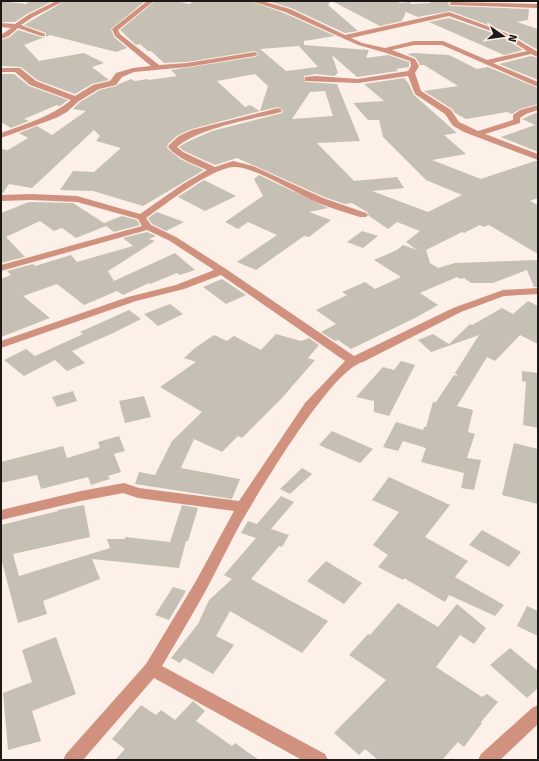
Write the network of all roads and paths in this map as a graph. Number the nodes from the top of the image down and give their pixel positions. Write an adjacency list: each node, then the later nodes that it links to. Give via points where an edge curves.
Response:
1 (61, 1): 8 (street)
2 (151, 1): 16 (street, via 115,29 117,35)
3 (254, 1): 11 (street, via 300,15)
4 (452, 2): 5 (street); 6 (street)
5 (537, 4)
6 (449, 14): 11 (street); 14 (street, via 504,34)
7 (1, 25): 8 (street)
8 (17, 26): 9 (street); 10 (street)
9 (43, 35)
10 (1, 37)
11 (345, 37): 12 (street, via 360,44)
12 (385, 50): 15 (street, via 428,41 443,43); 18 (street, via 413,60 415,66)
13 (255, 54): 16 (street, via 187,65)
14 (535, 54): 15 (street)
15 (486, 62): 20 (street)
16 (156, 67): 21 (street, via 119,75 113,83 96,87)
17 (1, 70): 21 (street, via 17,70 33,83)
18 (411, 73): 19 (street, via 358,81); 24 (street, via 418,92 448,112 456,124)
19 (308, 79)
20 (538, 85)
21 (76, 99): 25 (street, via 53,116)
22 (538, 107): 24 (street, via 523,112 516,118 517,121 511,124)
23 (278, 110): 27 (street, via 195,132 182,138 172,147 180,154)
24 (478, 134): 26 (street)
25 (1, 136)
26 (538, 157)
27 (214, 170): 29 (street, via 226,165 240,164 320,200); 30 (street)
28 (1, 198): 30 (street, via 77,199)
29 (363, 215)
30 (141, 217): 31 (street)
31 (148, 227): 32 (street); 33 (street, via 173,239)
32 (1, 268)
33 (222, 271): 35 (street, via 180,287 132,299); 36 (street)
34 (538, 291): 36 (street, via 503,293 457,310)
35 (1, 345)
36 (353, 360): 37 (street, via 309,406)
37 (243, 507): 38 (street, via 138,493 124,488); 39 (street)
38 (1, 515)
39 (152, 669): 41 (street); 42 (street)
40 (538, 713): 43 (street)
41 (72, 760)
42 (319, 760)
43 (488, 760)

